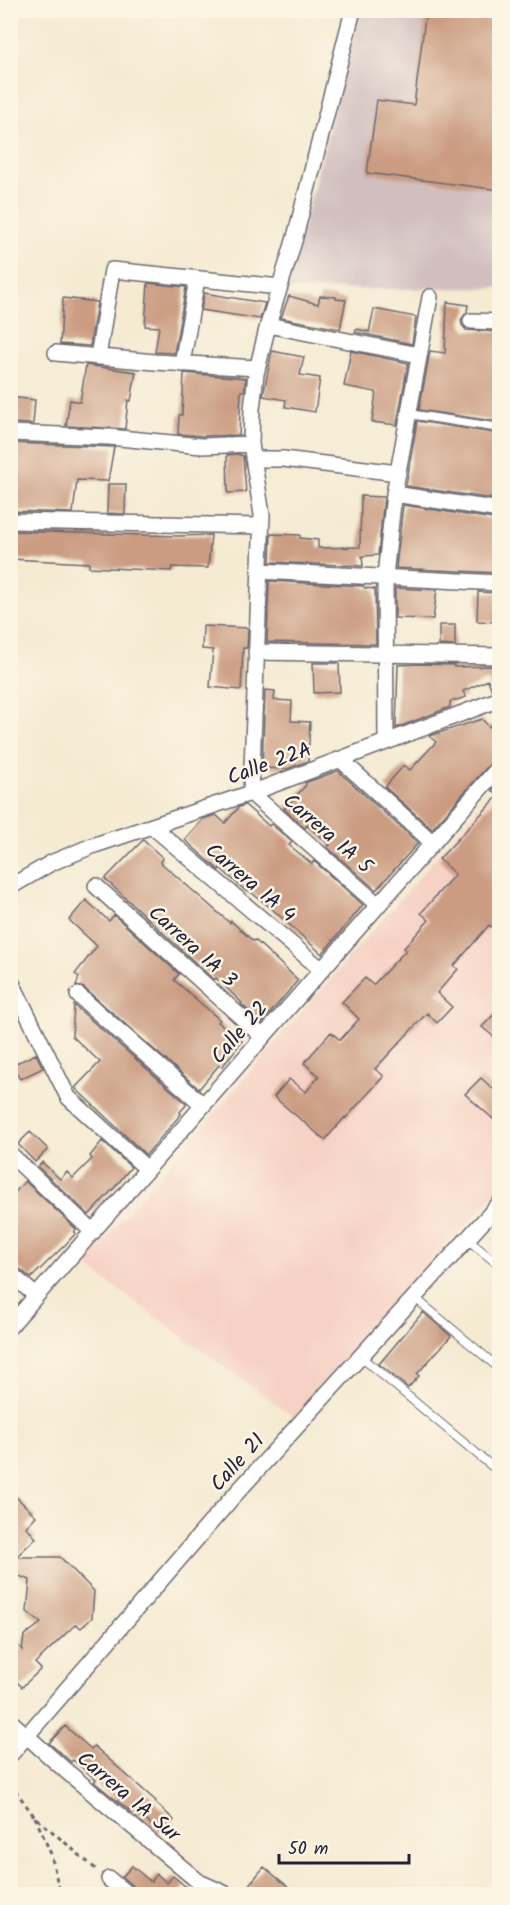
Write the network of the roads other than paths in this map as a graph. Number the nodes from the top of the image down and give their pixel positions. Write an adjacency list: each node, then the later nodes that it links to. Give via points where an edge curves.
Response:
1 (353, 10): 3 (street)
2 (197, 279): 3 (street); 10 (street, via 112,270); 11 (street)
3 (280, 287): 7 (street)
4 (430, 297): 9 (street)
5 (471, 321): 6 (street)
6 (500, 322)
7 (268, 325): 9 (street); 12 (street)
8 (56, 352): 10 (street)
9 (419, 355): 13 (street)
10 (98, 357): 11 (street)
11 (182, 364): 12 (street)
12 (257, 368): 16 (street)
13 (409, 414): 14 (lane); 17 (street)
14 (500, 428)
15 (10, 433): 16 (street, via 109,437)
16 (252, 452): 17 (street); 21 (street)
17 (398, 473): 18 (street)
18 (394, 494): 19 (street); 23 (street)
19 (500, 510)
20 (10, 521): 21 (street)
21 (261, 526): 22 (street)
22 (260, 571): 23 (street); 25 (street)
23 (385, 576): 24 (street); 26 (street)
24 (500, 583)
25 (256, 652): 26 (street); 32 (street)
26 (386, 655): 27 (street); 29 (street)
27 (500, 656)
28 (500, 699): 29 (street, Calle 22A)
29 (386, 742): 30 (street, Calle 22A)
30 (340, 760): 32 (street, Calle 22A); 34 (street)
31 (500, 766): 34 (street, Calle 22)
32 (250, 793): 33 (street, Calle 22A); 37 (street, Carrera 1A 5)
33 (153, 827): 36 (street, Calle 22A, via 51,863); 38 (street, Carrera 1A 4)
34 (433, 843): 37 (street, Calle 22)
35 (96, 886): 41 (street, Carrera 1A 3)
36 (10, 887)
37 (378, 905): 38 (street, Calle 22)
38 (322, 970): 41 (street, Calle 22)
39 (10, 979): 44 (street, via 68,1097)
40 (78, 995): 42 (street)
41 (263, 1037): 42 (street, Calle 22)
42 (203, 1105): 44 (street, Calle 22)
43 (10, 1154): 46 (street)
44 (147, 1169): 46 (street, Calle 22)
45 (500, 1203): 47 (street, Calle 21)
46 (93, 1232): 50 (street, Calle 22)
47 (467, 1239): 48 (lane); 51 (street, Calle 21)
48 (500, 1266)
49 (10, 1273): 50 (street)
50 (36, 1296): 52 (street, Calle 22)
51 (414, 1297): 53 (street, Calle 21); 54 (lane)
52 (10, 1326)
53 (361, 1357): 55 (lane); 57 (street, Calle 21, via 231,1499)
54 (500, 1369)
55 (500, 1473)
56 (10, 1721): 57 (street, Carrera 1A Sur)
57 (27, 1736): 58 (street, Calle 21); 61 (street, Carrera 1A Sur, via 199,1882)
58 (10, 1755)
59 (109, 1880): 60 (street)
60 (127, 1894)
61 (226, 1894)

